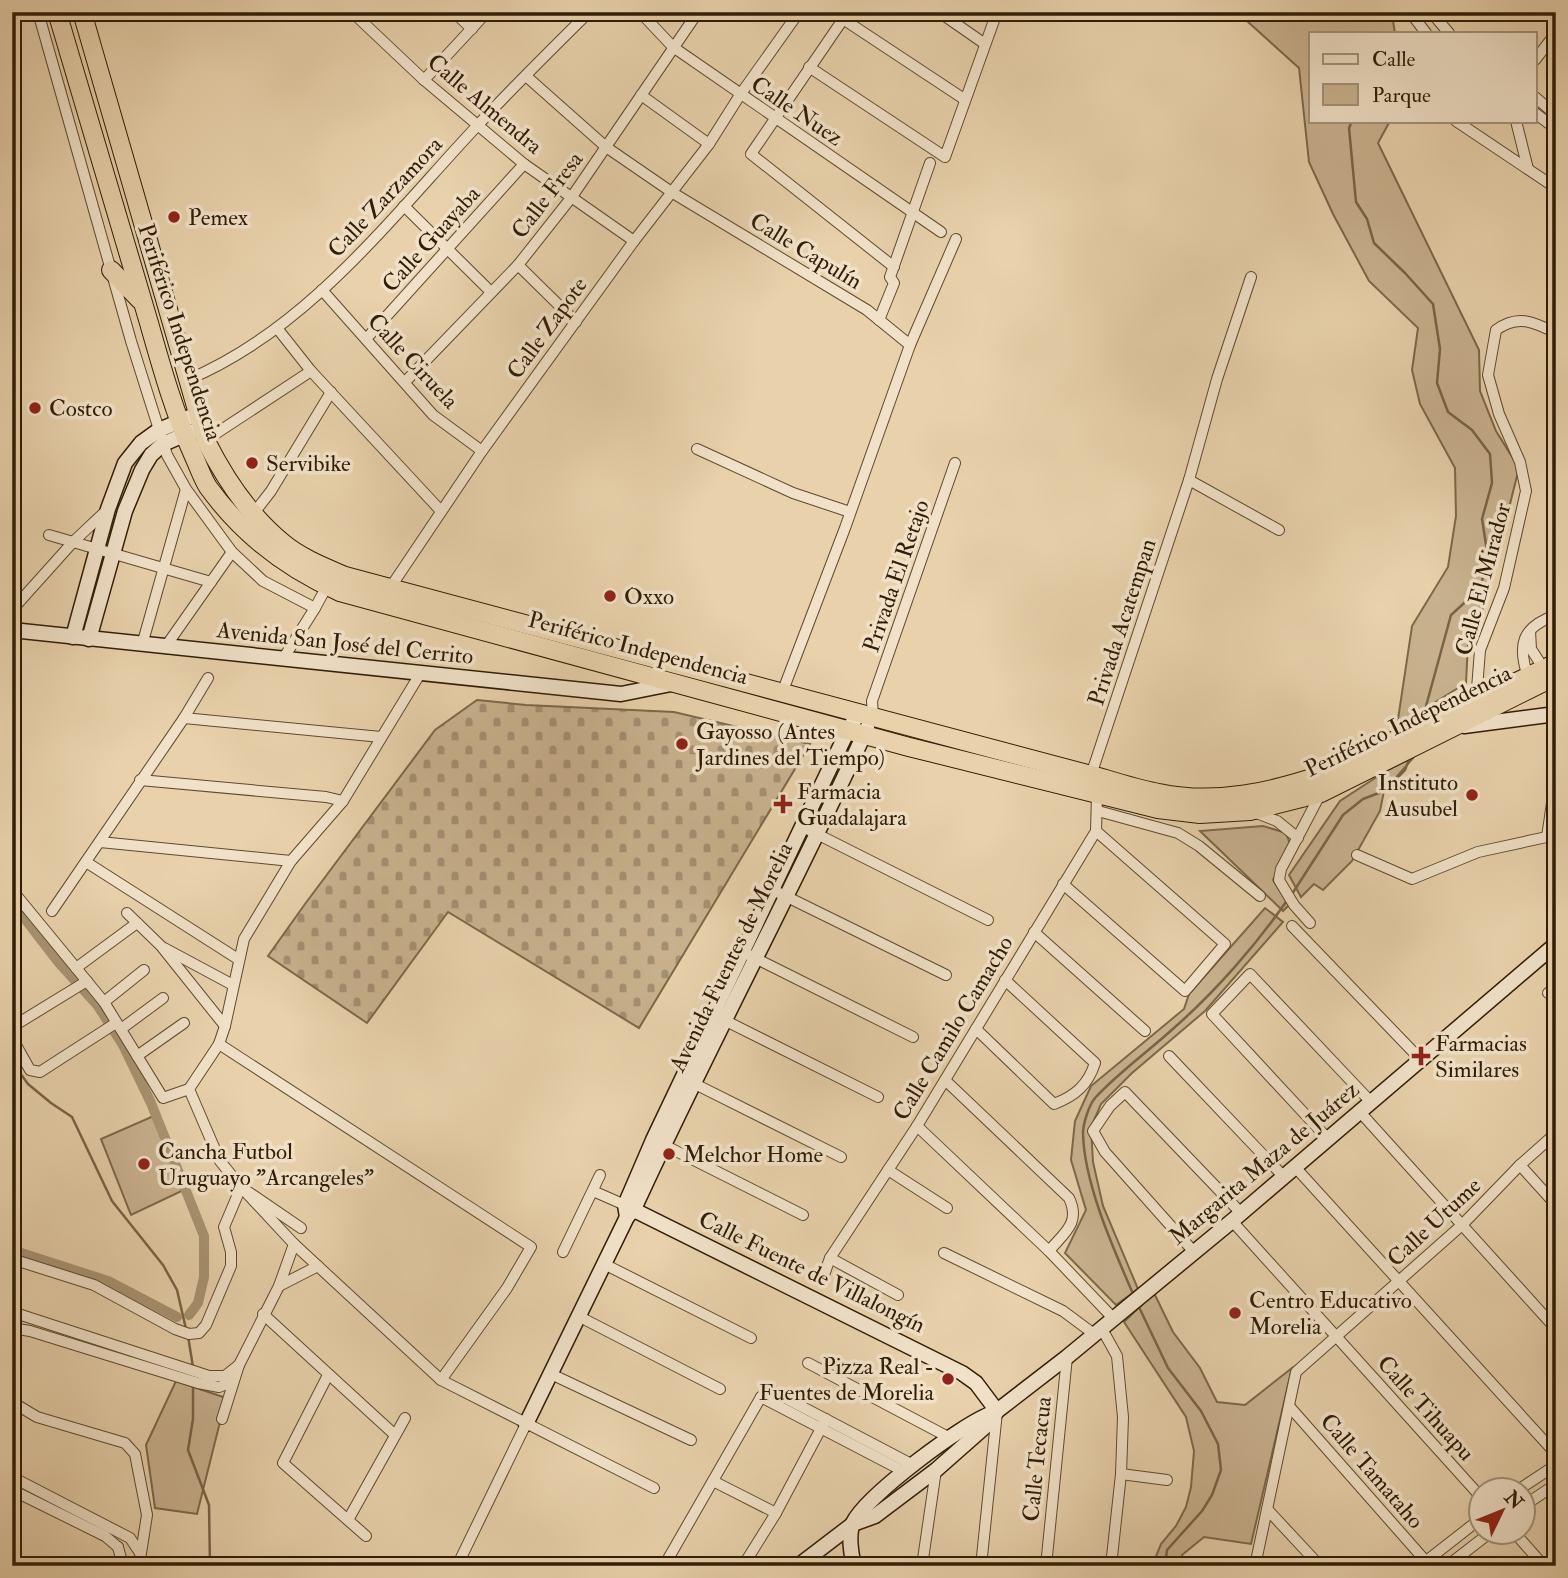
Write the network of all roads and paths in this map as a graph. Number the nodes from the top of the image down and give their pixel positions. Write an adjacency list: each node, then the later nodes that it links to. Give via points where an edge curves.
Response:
1 (38, 12): 40 (street)
2 (57, 12): 39 (highway, Periférico Independencia)
3 (82, 12): 67 (highway, Periférico Independencia)
4 (352, 12): 25 (street, Calle Almendra)
5 (454, 12): 16 (street)
6 (487, 12): 16 (street)
7 (589, 12): 24 (street, Calle Zarzamora)
8 (640, 12): 21 (street, Calle Nuez)
9 (698, 12): 21 (street, Calle Fresa)
10 (799, 12): 27 (street, Calle Zapote)
11 (939, 12): 20 (street)
12 (997, 12): 20 (street)
13 (845, 16): 23 (street); 29 (street)
14 (1412, 16): 17 (street)
15 (1434, 16): 18 (street)
16 (472, 29): 25 (street)
17 (1424, 32)
18 (1448, 32)
19 (1556, 33): 22 (street)
20 (985, 44): 29 (street)
21 (673, 47): 26 (street, Calle Fresa); 27 (street, Calle Nuez)
22 (1536, 60)
23 (809, 67): 29 (street, via 945,157); 32 (street)
24 (526, 76): 35 (street, Calle Zarzamora); 38 (street, Calle Capulín)
25 (424, 80): 35 (street, Calle Almendra)
26 (641, 95): 37 (street); 38 (street, Calle Fresa)
27 (740, 95): 32 (street, Calle Nuez); 37 (street, Calle Zapote)
28 (1536, 98): 31 (street)
29 (964, 99)
30 (1536, 114): 36 (street)
31 (1556, 115)
32 (775, 118): 48 (street, Calle Nuez); 54 (street, via 751,154)
33 (1458, 122): 43 (street)
34 (1516, 122): 43 (street)
35 (477, 125): 42 (street, Calle Almendra); 47 (street, Calle Zarzamora)
36 (1556, 129)
37 (709, 144): 45 (street, Calle Zapote)
38 (606, 147): 45 (street, Calle Capulín); 46 (street, Calle Fresa)
39 (99, 154): 40 (street); 59 (highway, Periférico Independencia)
40 (81, 159): 55 (street)
41 (930, 163): 48 (street)
42 (524, 164): 46 (street, Calle Almendra); 52 (street, Calle Guayaba)
43 (1528, 169): 44 (street)
44 (1556, 188)
45 (673, 193): 51 (street, Calle Zapote); 60 (street, Calle Capulín)
46 (571, 198): 51 (street, Calle Almendra); 53 (street, Calle Fresa)
47 (404, 206): 52 (street); 57 (street, Calle Zarzamora)
48 (913, 214): 49 (street, Calle Nuez); 54 (street)
49 (940, 232)
50 (956, 239): 65 (street)
51 (634, 241): 61 (street, Calle Zapote)
52 (447, 251): 58 (street); 64 (street, Calle Guayaba)
53 (518, 265): 58 (street, Calle Fresa); 61 (street)
54 (894, 267): 60 (street, via 890,277 894,283)
55 (111, 270): 59 (highway); 71 (street)
56 (1251, 277): 75 (street, Privada Acatempan)
57 (322, 290): 62 (street, Calle Zarzamora); 64 (street, Calle Ciruela)
58 (491, 292): 68 (street, Calle Fresa)
59 (143, 304): 70 (highway, Periférico Independencia)
60 (879, 320): 65 (street, Calle Capulín)
61 (576, 322): 73 (street, Calle Zapote)
62 (276, 328): 66 (street); 67 (street, Calle Zarzamora, via 225,363)
63 (1556, 333): 106 (street, Calle El Mirador, via 1522,320 1508,321 1496,330 1488,375 1526,491 1504,588 1480,650)
64 (366, 339): 68 (street, Calle Ciruela)
65 (910, 345): 79 (street)
66 (311, 371): 69 (street); 70 (street)
67 (187, 380): 70 (highway, Periférico Independencia)
68 (405, 382): 73 (street, Calle Ciruela, via 433,415)
69 (331, 392): 78 (street); 80 (street)
70 (193, 431): 71 (street); 80 (highway, Periférico Independencia); 89 (highway, Periférico Independencia, via 207,486 274,555)
71 (161, 437): 76 (street); 77 (street, via 141,443 125,463); 86 (street, via 142,470)
72 (697, 449): 79 (street, via 793,493)
73 (482, 452): 78 (street, Calle Zapote)
74 (955, 463): 107 (street, Privada El Retajo)
75 (1189, 480): 81 (street); 114 (street, Privada Acatempan)
76 (186, 489): 85 (street); 87 (street)
77 (108, 509): 83 (street); 84 (street)
78 (440, 510): 90 (street, Calle Zapote)
79 (850, 512): 105 (street)
80 (254, 513): 90 (highway, Periférico Independencia, via 284,543 314,563)
81 (1279, 530)
82 (49, 535): 83 (street)
83 (73, 542): 84 (street); 92 (street)
84 (98, 549): 86 (street); 96 (street)
85 (232, 552): 88 (street); 91 (street, via 263,581)
86 (113, 554): 87 (street); 97 (street)
87 (164, 568): 88 (street); 98 (street)
88 (211, 582): 99 (street)
89 (327, 586): 91 (street); 104 (highway, Periférico Independencia)
90 (390, 588): 105 (highway, Periférico Independencia)
91 (315, 608): 100 (street)
92 (12, 610)
93 (1556, 615): 95 (street, via 1539,621)
94 (12, 630): 96 (street, Avenida San José del Cerrito)
95 (1531, 631): 101 (street, via 1531,649); 101 (street, via 1521,651)
96 (73, 637): 97 (street, Avenida San José del Cerrito)
97 (89, 639): 98 (street, Avenida San José del Cerrito)
98 (142, 645): 99 (street, Avenida San José del Cerrito)
99 (166, 646): 100 (street, Avenida San José del Cerrito)
100 (283, 659): 102 (street, Avenida San José del Cerrito)
101 (1546, 671): 106 (highway, Periférico Independencia); 110 (highway, Periférico Independencia)
102 (420, 674): 104 (street, Avenida San José del Cerrito, via 621,694); 112 (street)
103 (208, 678): 109 (street)
104 (673, 683): 111 (highway, Periférico Independencia)
105 (782, 693): 107 (highway, Periférico Independencia)
106 (1473, 701): 110 (highway, Periférico Independencia)
107 (868, 710): 111 (street, Avenida Fuentes de Morelia); 114 (highway, Periférico Independencia)
108 (1556, 714): 110 (street)
109 (184, 718): 112 (street); 116 (street)
110 (1441, 723): 113 (highway, Periférico Independencia)
111 (856, 732): 119 (highway, Periférico Independencia); 121 (street, Avenida Fuentes de Morelia); 123 (street, Avenida Fuentes de Morelia)
112 (381, 737): 118 (street)
113 (1418, 737): 114 (highway, Periférico Independencia, via 1293,785 1249,795 1180,796); 117 (highway, Periférico Independencia, via 1401,753)
114 (1091, 775)
115 (1556, 776): 124 (street)
116 (140, 780): 118 (street); 126 (street)
117 (1321, 793): 120 (highway, Periférico Independencia); 125 (street)
118 (343, 801): 128 (street)
119 (1097, 803): 120 (highway, Periférico Independencia, via 1200,814); 122 (street, Calle Camilo Camacho); 134 (street, via 1178,832)
120 (1250, 811): 125 (street, via 1277,821)
121 (803, 827): 123 (street); 132 (street, Avenida Fuentes de Morelia)
122 (1096, 831): 130 (street, Calle Camilo Camacho); 130 (street, via 1225,944 1185,991)
123 (818, 834): 133 (street, Avenida Fuentes de Morelia); 137 (street)
124 (1551, 836): 127 (street, via 1478,852 1412,879)
125 (1298, 838): 139 (street, via 1279,880)
126 (100, 842): 128 (street); 129 (street)
127 (1357, 855)
128 (291, 861): 145 (street, via 244,939)
129 (86, 862): 135 (street); 145 (street)
130 (1063, 884): 141 (street, Calle Camilo Camacho)
131 (12, 890): 146 (street)
132 (773, 890): 133 (street); 144 (street, Avenida Fuentes de Morelia)
133 (787, 897): 144 (street, Avenida Fuentes de Morelia); 148 (street)
134 (1260, 897)
135 (52, 911)
136 (127, 913): 138 (street)
137 (988, 920)
138 (137, 923): 143 (street); 146 (street)
139 (1310, 923)
140 (1292, 926): 166 (street)
141 (1034, 932): 149 (street, Calle Camilo Camacho); 160 (street)
142 (1556, 944): 166 (street, Margarita Maza de Juárez)
143 (161, 946): 151 (street); 157 (street)
144 (749, 956): 154 (street, Avenida Fuentes de Morelia); 161 (street)
145 (238, 959): 151 (street)
146 (76, 968): 150 (street)
147 (144, 970): 153 (street)
148 (946, 975)
149 (1005, 980): 159 (street, Calle Camilo Camacho); 159 (street, via 1095,1063 1091,1076 1073,1097 1054,1104)
150 (86, 982): 153 (street); 158 (street)
151 (233, 985): 157 (street)
152 (163, 998): 156 (street)
153 (104, 1002): 156 (street)
154 (719, 1017): 168 (street, Avenida Fuentes de Morelia); 170 (street)
155 (184, 1023): 164 (street)
156 (115, 1026): 162 (street, via 40,1072 30,1070); 164 (street)
157 (225, 1026): 163 (street)
158 (12, 1027)
159 (976, 1029): 167 (street, Calle Camilo Camacho)
160 (1145, 1031)
161 (913, 1037)
162 (12, 1038)
163 (219, 1044): 169 (street); 219 (street, via 531,1247)
164 (137, 1056): 169 (street, via 163,1098)
165 (1169, 1056): 180 (street)
166 (1421, 1060): 171 (street, Margarita Maza de Juárez)
167 (945, 1080): 173 (street, Calle Camilo Camacho); 192 (street, via 1069,1198 1073,1222)
168 (688, 1081): 176 (street, Avenida Fuentes de Morelia); 177 (street)
169 (189, 1090): 182 (street, via 220,1161)
170 (878, 1097)
171 (1371, 1102): 172 (street, Margarita Maza de Juárez); 175 (street, via 1250,974 1212,1014)
172 (1360, 1112): 175 (street, Margarita Maza de Juárez); 189 (street)
173 (917, 1126): 179 (street, Calle Camilo Camacho); 192 (street)
174 (1556, 1133): 178 (street, Calle Utume)
175 (1328, 1139): 180 (street, Margarita Maza de Juárez)
176 (658, 1142): 186 (street, Avenida Fuentes de Morelia); 187 (street)
177 (842, 1157)
178 (1520, 1165): 184 (street); 189 (street, Calle Utume)
179 (888, 1170): 185 (street); 196 (street, Calle Camilo Camacho)
180 (1290, 1172): 188 (street, Margarita Maza de Juárez); 201 (street)
181 (600, 1175): 183 (street)
182 (241, 1187): 190 (street); 191 (street); 197 (street, via 224,1227 231,1266 199,1333 185,1332 94,1285)
183 (593, 1191): 186 (street); 193 (street)
184 (1556, 1205)
185 (947, 1208)
186 (629, 1210): 198 (street, Avenida Fuentes de Morelia); 225 (street, Calle Fuente de Villalongín, via 962,1373 976,1383)
187 (803, 1215)
188 (1237, 1217): 194 (street, Margarita Maza de Juárez); 194 (street, Calle Tihuapu, via 1125,1091 1093,1132 1105,1152); 212 (street, Calle Tihuapu)
189 (1462, 1226): 201 (street, Calle Utume); 209 (street)
190 (301, 1228)
191 (294, 1244): 199 (street); 202 (street)
192 (1049, 1251): 207 (street)
193 (563, 1252)
194 (1194, 1252): 207 (street, Margarita Maza de Juárez)
195 (944, 1253): 210 (street)
196 (830, 1258): 200 (street, Calle Camilo Camacho); 203 (street)
197 (12, 1259)
198 (604, 1265): 206 (street, Avenida Fuentes de Morelia); 211 (street)
199 (318, 1266): 202 (street); 219 (street)
200 (824, 1275)
201 (1399, 1281): 212 (street, Calle Utume); 231 (street)
202 (279, 1286): 205 (street)
203 (898, 1295)
204 (12, 1312): 216 (street)
205 (263, 1314): 217 (street); 218 (street)
206 (578, 1316): 215 (street, Avenida Fuentes de Morelia); 220 (street)
207 (1116, 1317): 210 (street, Margarita Maza de Juárez)
208 (12, 1328): 216 (street)
209 (1556, 1329)
210 (1098, 1332): 213 (street, Margarita Maza de Juárez); 235 (street, via 1116,1356 1123,1418)
211 (751, 1338)
212 (1335, 1338): 222 (street, Calle Utume, via 1296,1372); 240 (street, Calle Tihuapu)
213 (1068, 1357): 225 (street, Margarita Maza de Juárez); 267 (street, Calle Tecacua)
214 (808, 1363): 229 (street)
215 (551, 1374): 226 (street, Avenida Fuentes de Morelia); 230 (street)
216 (191, 1375): 218 (street, via 219,1387)
217 (328, 1375): 228 (street); 247 (street, via 283,1462)
218 (228, 1379): 224 (street)
219 (441, 1380): 226 (street)
220 (720, 1389)
221 (12, 1402): 248 (street, via 37,1417 125,1443 135,1454)
222 (1289, 1406): 245 (street, Calle Utume); 258 (street, Calle Tamataho)
223 (405, 1418): 228 (street)
224 (222, 1419)
225 (990, 1422): 229 (street, Margarita Maza de Juárez); 234 (street, Margarita Maza de Juárez); 266 (street)
226 (526, 1424): 242 (street); 260 (street, Avenida Fuentes de Morelia)
227 (824, 1424): 233 (street); 239 (street, via 761,1397); 246 (street)
228 (395, 1435): 247 (street)
229 (950, 1438): 233 (street, Margarita Maza de Juárez)
230 (691, 1440)
231 (1556, 1454)
232 (1556, 1465): 237 (street)
233 (909, 1468): 249 (street, Margarita Maza de Juárez, via 868,1503)
234 (936, 1470): 249 (street, Margarita Maza de Juárez, via 875,1516); 265 (street)
235 (1121, 1474): 238 (street); 268 (street)
236 (12, 1477): 252 (street)
237 (1536, 1478)
238 (1167, 1480)
239 (713, 1481): 246 (street); 261 (street)
240 (1466, 1481)
241 (1556, 1484): 244 (street)
242 (654, 1488)
243 (12, 1490): 255 (street, via 105,1536)
244 (1536, 1498)
245 (1267, 1509): 269 (street, Calle Utume); 270 (street)
246 (775, 1513): 262 (street)
247 (348, 1520): 251 (street)
248 (147, 1524): 252 (street); 256 (street)
249 (853, 1524): 263 (street, Margarita Maza de Juárez); 264 (street)
250 (1466, 1530): 258 (street)
251 (366, 1536)
252 (130, 1538): 255 (street); 256 (street)
253 (1473, 1546): 271 (street)
254 (1526, 1546): 272 (street)
255 (118, 1547): 257 (street)
256 (140, 1553): 257 (street); 259 (street)
257 (123, 1562)
258 (1425, 1564)
259 (139, 1566)
260 (457, 1566)
261 (664, 1566)
262 (743, 1566)
263 (798, 1566)
264 (854, 1566)
265 (922, 1566)
266 (982, 1566)
267 (1046, 1566)
268 (1111, 1566)
269 (1255, 1566)
270 (1320, 1566)
271 (1447, 1566)
272 (1544, 1566)

